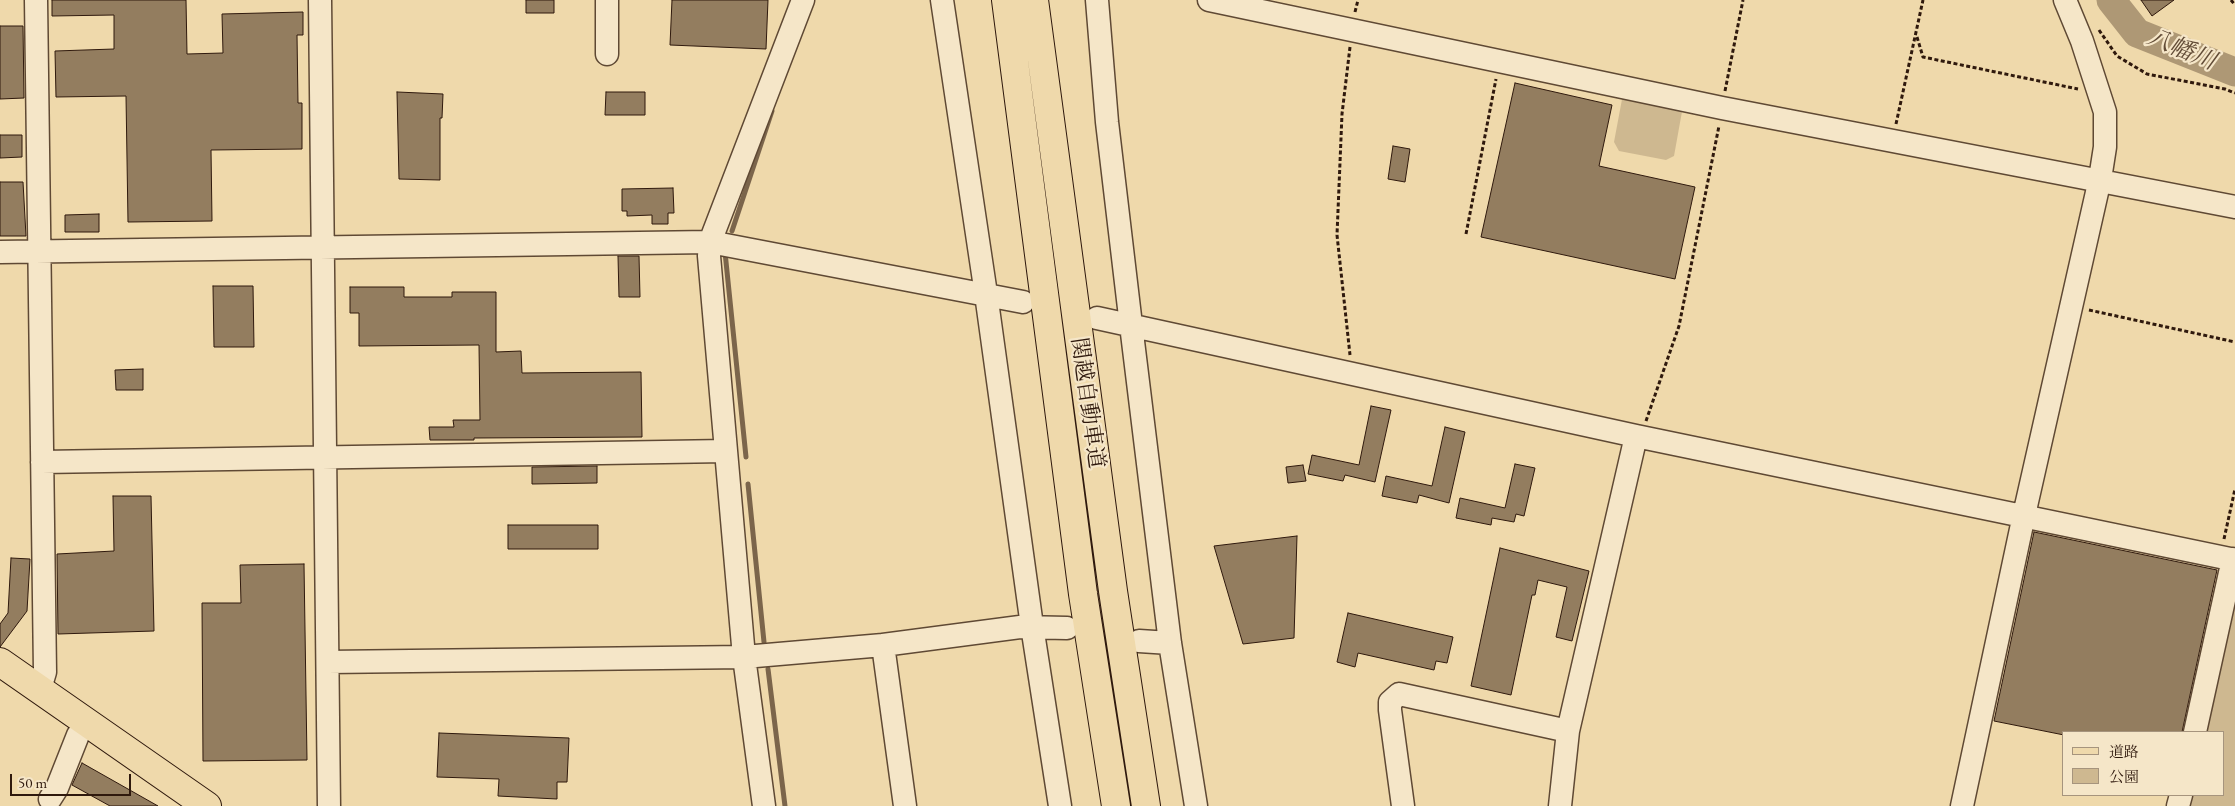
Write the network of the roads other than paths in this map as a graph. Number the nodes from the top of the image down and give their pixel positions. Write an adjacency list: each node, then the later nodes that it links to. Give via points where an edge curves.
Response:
1 (36, 0): 17 (street)
2 (320, 0): 15 (street)
3 (607, 0): 11 (street)
4 (803, 0): 14 (street)
5 (942, 0): 18 (street)
6 (1006, 0): 46 (main road, 関越自動車道, via 1080,574)
7 (1034, 0): 47 (main road, 関越自動車道, via 1112,590)
8 (1097, 0): 21 (street)
9 (1209, 0): 12 (street, via 1722,108)
10 (2068, 8): 12 (street, via 2104,112 2105,147)
11 (607, 54)
12 (2100, 179): 13 (street); 26 (street)
13 (2235, 207)
14 (710, 242): 15 (street); 18 (street); 23 (street)
15 (323, 249): 17 (street); 24 (street)
16 (0, 252): 17 (street)
17 (38, 252): 25 (street)
18 (986, 294): 19 (street); 28 (street)
19 (1024, 302)
20 (1097, 318): 21 (street)
21 (1131, 325): 22 (street); 31 (street)
22 (1636, 436): 26 (street); 38 (street)
23 (726, 451): 24 (street); 33 (street)
24 (325, 456): 25 (street); 35 (street)
25 (42, 462): 36 (street, via 45,672)
26 (2024, 514): 27 (street); 51 (street)
27 (2229, 559): 39 (street)
28 (1032, 626): 29 (street); 32 (street); 45 (street)
29 (1067, 628)
30 (1139, 641): 31 (street)
31 (1170, 643): 48 (street)
32 (884, 645): 33 (street); 44 (street)
33 (744, 657): 35 (street); 43 (street)
34 (0, 662): 36 (main road)
35 (328, 662): 42 (street)
36 (37, 688): 37 (main road)
37 (87, 723): 40 (street, via 78,735); 41 (main road)
38 (1568, 731): 49 (street, via 1399,694 1390,702 1390,710); 50 (street)
39 (2194, 731)
40 (50, 799)
41 (207, 806)
42 (329, 806)
43 (764, 806)
44 (905, 806)
45 (1060, 806)
46 (1116, 806)
47 (1146, 806)
48 (1196, 806)
49 (1403, 806)
50 (1560, 806)
51 (1962, 806)

